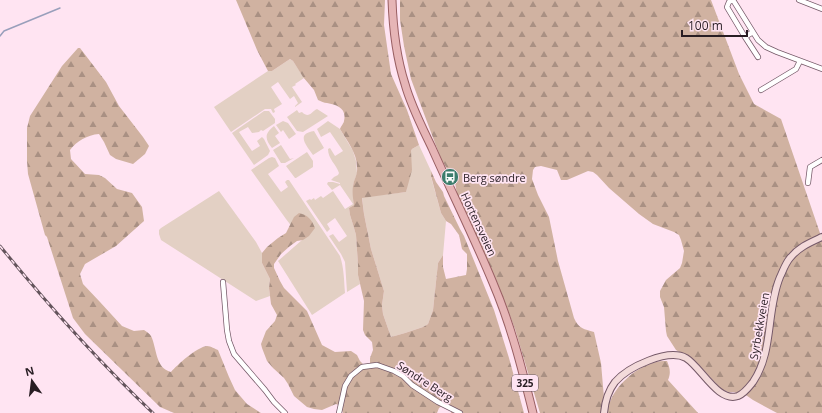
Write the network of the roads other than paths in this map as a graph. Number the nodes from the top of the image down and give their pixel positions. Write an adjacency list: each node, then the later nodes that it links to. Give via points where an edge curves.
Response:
1 (392, 0): 15 (main road, Hortensveien / 325, via 394,36 405,85 501,302)
2 (733, 0): 5 (street); 6 (street, via 727,7)
3 (799, 0): 4 (street)
4 (822, 9)
5 (753, 32): 6 (street); 8 (street, via 766,47)
6 (745, 37): 7 (street)
7 (758, 57)
8 (800, 61): 9 (street); 10 (street, via 796,69)
9 (822, 69)
10 (761, 90)
11 (822, 160): 12 (street, via 810,167)
12 (808, 183)
13 (822, 237): 19 (main road, Syrbekkveien, via 798,249 784,268 774,297 764,360 746,391 738,396 724,395 692,362 677,355 664,356 636,367 620,378 611,388)
14 (223, 282): 16 (street, via 227,330 234,354)
15 (532, 412)
16 (285, 413)
17 (339, 413): 18 (street, Søndre Berg, via 351,376 362,367 377,365 403,376 438,402)
18 (460, 413)
19 (604, 413)

